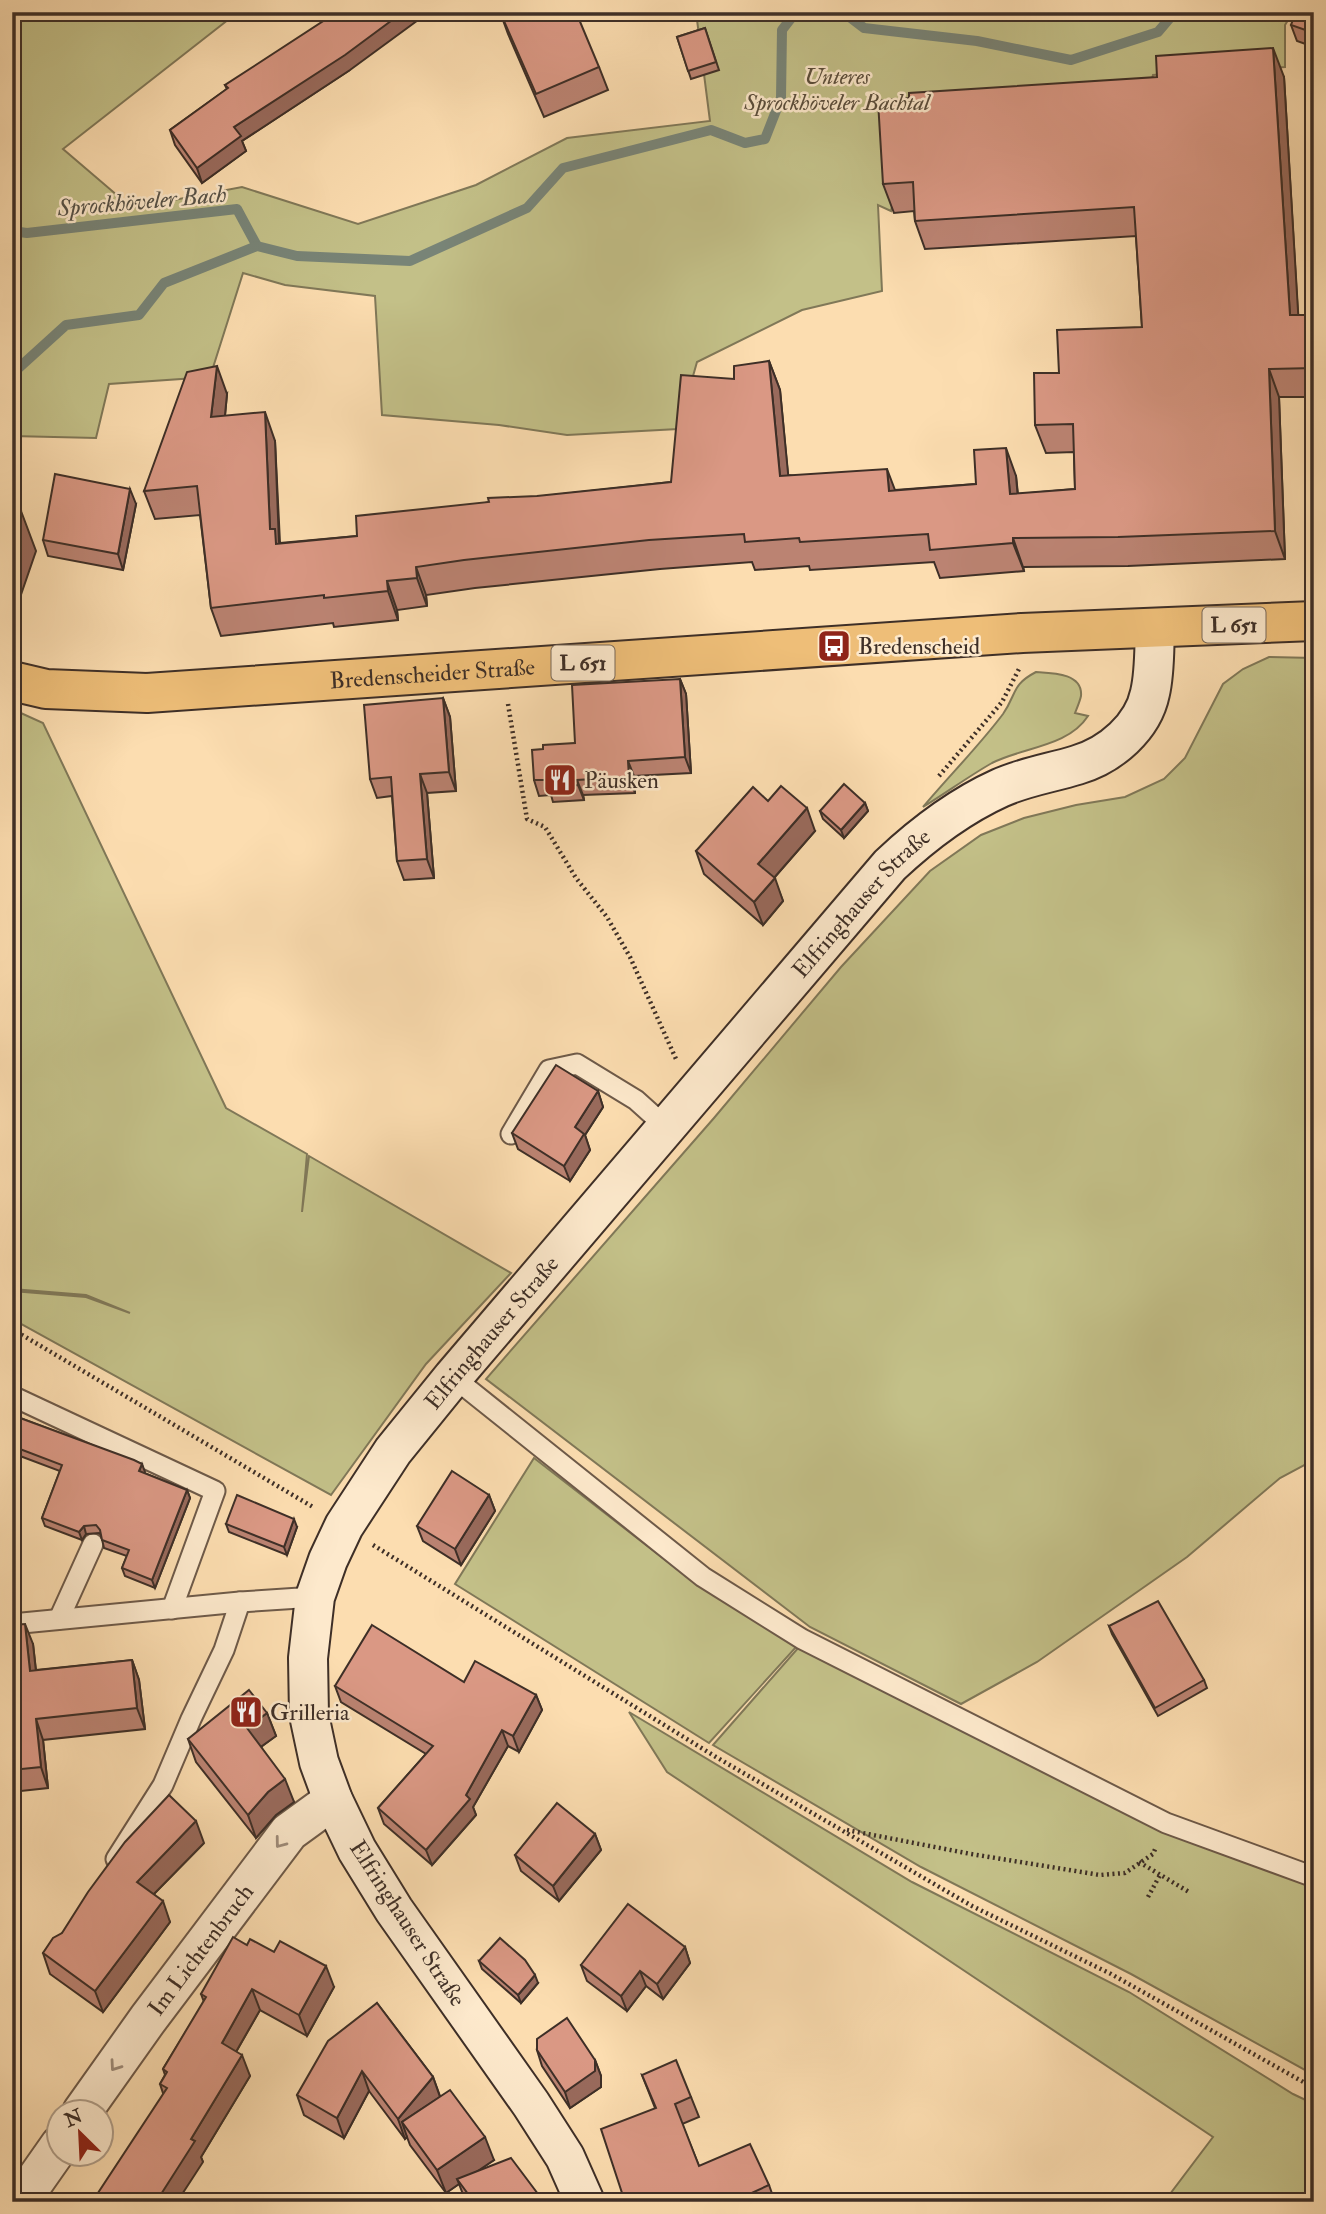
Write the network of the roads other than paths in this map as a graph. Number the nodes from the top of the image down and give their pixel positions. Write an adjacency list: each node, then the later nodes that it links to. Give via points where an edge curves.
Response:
1 (1314, 621): 2 (main road, Bredenscheider Straße / L 651)
2 (1155, 628): 3 (main road, Bredenscheider Straße / L 651, via 1022,633 147,693 46,688); 4 (main road, Elfringhauser Straße, via 1150,694 1136,725 1111,750 1001,788 924,834 890,865)
3 (12, 681)
4 (666, 1127): 5 (lane, via 636,1100 577,1064 549,1070); 6 (main road, Elfringhauser Straße)
5 (511, 1134)
6 (453, 1377): 9 (main road, Elfringhauser Straße, via 393,1451 344,1526); 15 (lane, via 703,1577 802,1639 1166,1824)
7 (12, 1396): 11 (lane, via 215,1491)
8 (93, 1544): 12 (lane)
9 (315, 1597): 10 (lane); 14 (main road, Elfringhauser Straße, via 308,1658 309,1715)
10 (240, 1602): 11 (lane); 16 (lane, via 224,1650 163,1785)
11 (172, 1609): 12 (lane)
12 (59, 1619): 13 (lane)
13 (12, 1624)
14 (333, 1800): 17 (main road, Im Lichtenbruch, one-way to 17, via 289,1832); 20 (main road, Elfringhauser Straße, via 394,1910 565,2157)
15 (1314, 1877)
16 (104, 1878)
17 (92, 2098)
18 (46, 2164): 19 (main road)
19 (19, 2202)
20 (585, 2202)

